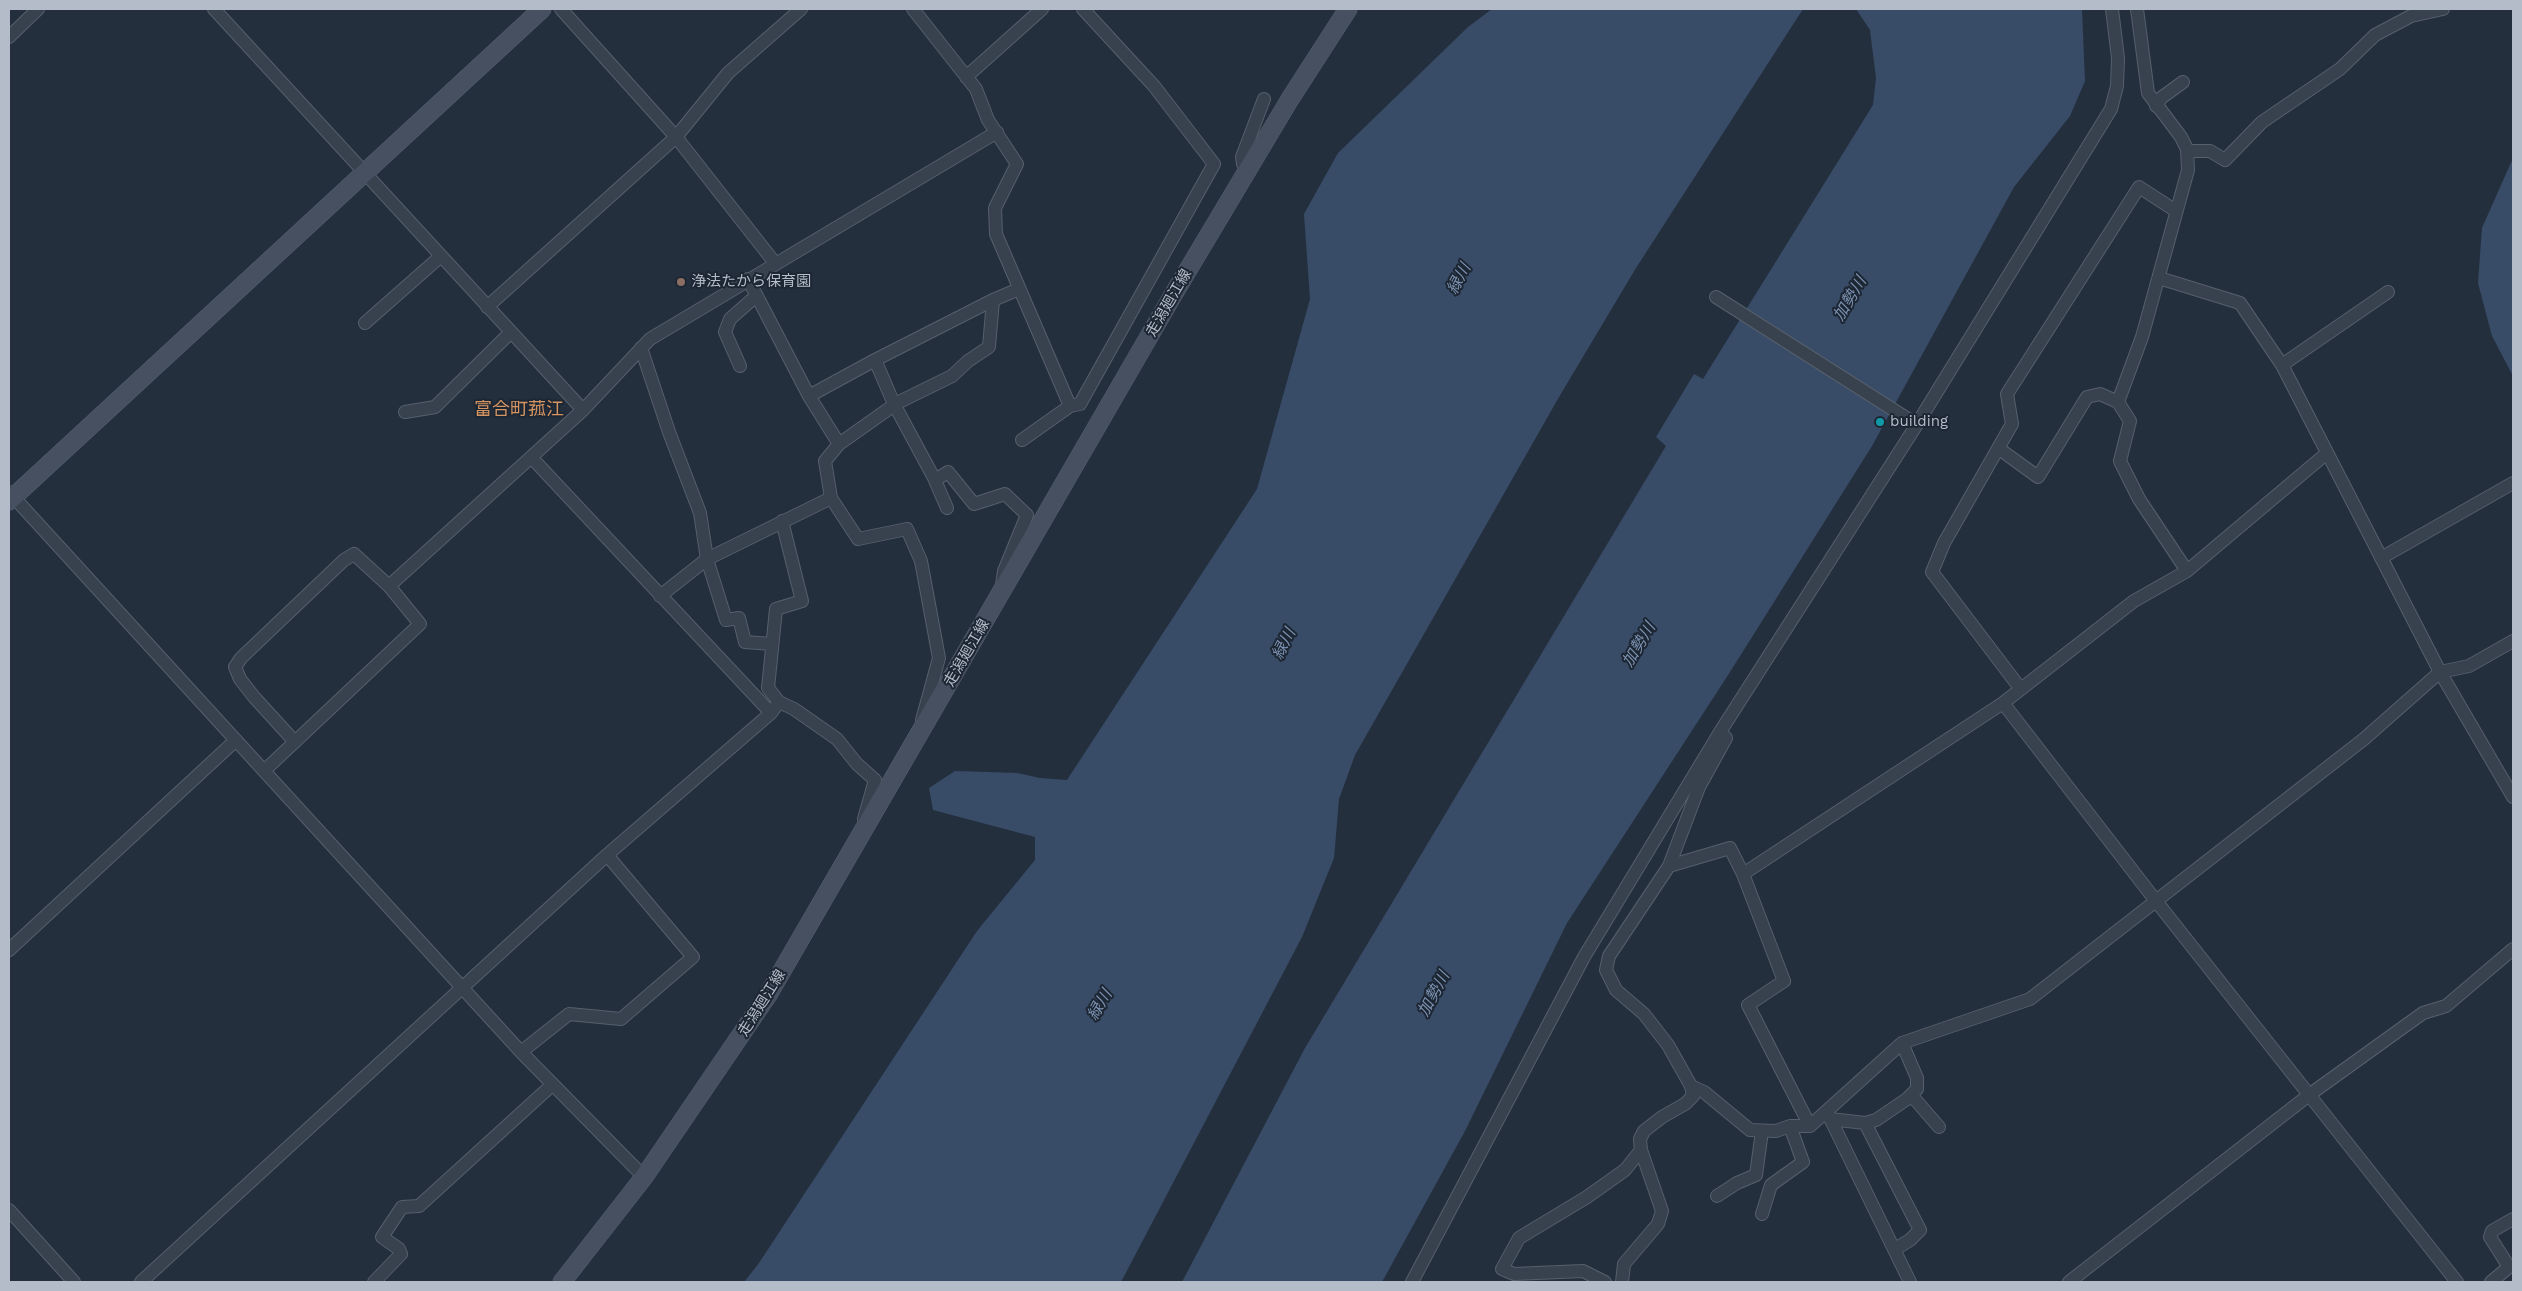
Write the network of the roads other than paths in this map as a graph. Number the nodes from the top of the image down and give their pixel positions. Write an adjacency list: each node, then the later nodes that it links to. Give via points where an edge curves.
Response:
1 (38, 9): 13 (street)
2 (214, 9): 22 (street)
3 (542, 9): 22 (main road)
4 (561, 9): 19 (street)
5 (801, 9): 19 (street, via 728,73)
6 (912, 9): 14 (street)
7 (1042, 9): 14 (street)
8 (1084, 9): 43 (street, via 1154,86 1214,164 1080,404)
9 (1348, 9): 21 (main road, 走潟廻江線)
10 (2112, 9): 46 (street, via 2118,58 2117,86 2111,109)
11 (2137, 9): 17 (street, via 2148,93)
12 (2443, 9): 20 (street, via 2411,16 2375,35 2340,69 2262,122 2225,160 2210,151)
13 (9, 37)
14 (966, 77): 18 (street, via 976,89 988,120)
15 (2183, 82): 17 (street)
16 (1264, 99): 21 (street, via 1242,157)
17 (2158, 102): 20 (street, via 2182,137)
18 (997, 132): 25 (street); 28 (street, via 1017,164 994,208 996,234)
19 (676, 137): 25 (street); 33 (street)
20 (2187, 151): 23 (street, via 2188,170)
21 (1248, 169): 62 (main road, 走潟廻江線)
22 (365, 173): 24 (street); 54 (main road)
23 (2176, 211): 26 (street); 49 (street, via 2139,187 2007,394 2012,424)
24 (441, 256): 33 (street); 34 (street)
25 (775, 263): 27 (street)
26 (2159, 278): 38 (street, via 2240,304); 41 (street)
27 (748, 279): 30 (street); 36 (street, via 650,339)
28 (1019, 289): 32 (street); 43 (street)
29 (2388, 292): 38 (street)
30 (756, 296): 39 (street, via 730,319 725,332); 40 (street)
31 (1716, 297): 46 (street)
32 (993, 300): 37 (street); 42 (street, via 989,347 952,376)
33 (487, 307): 35 (street)
34 (365, 323)
35 (511, 332): 44 (street); 45 (street, via 435,407)
36 (641, 348): 44 (street); 59 (street, via 700,514)
37 (875, 360): 40 (street); 42 (street)
38 (2282, 365): 50 (street)
39 (740, 366)
40 (809, 396): 48 (street)
41 (2118, 402): 49 (street, via 2100,394 2087,397 2038,476); 60 (street, via 2130,421 2120,461 2139,499)
42 (894, 404): 48 (street); 52 (street)
43 (1070, 406): 47 (street)
44 (583, 410): 51 (street)
45 (405, 412)
46 (1913, 425): 70 (street)
47 (1022, 440)
48 (839, 444): 55 (street, via 825,461)
49 (1998, 448): 67 (street, via 1944,543 1932,572)
50 (2326, 453): 58 (street); 60 (street)
51 (531, 458): 61 (street); 63 (street)
52 (935, 480): 56 (street); 62 (street, via 948,472 974,504 1005,494 1027,515 1004,571)
53 (2513, 483): 58 (street)
54 (10, 497): 71 (street)
55 (831, 498): 57 (street); 72 (street, via 858,539 907,529 921,561 939,658)
56 (947, 508)
57 (782, 521): 59 (street); 65 (street, via 802,601 776,609)
58 (2381, 558): 66 (street)
59 (707, 559): 63 (street); 65 (street, via 726,620 739,618 745,642)
60 (2187, 571): 67 (street, via 2134,601)
61 (389, 586): 73 (street, via 420,624); 73 (street, via 354,554 240,658 236,667 240,679)
62 (1001, 593): 72 (main road, 走潟廻江線)
63 (660, 596): 69 (street)
64 (2513, 641): 66 (street, via 2469,666)
65 (772, 644): 69 (street, via 768,688)
66 (2440, 672): 75 (street); 80 (street, via 2364,738)
67 (2020, 688): 68 (street)
68 (2003, 703): 79 (street); 80 (street)
69 (775, 708): 76 (street, via 794,709 837,739 875,780); 77 (street)
70 (1720, 732): 78 (street, via 1726,738 1700,787); 109 (street, via 1584,958)
71 (236, 740): 74 (street); 82 (street)
72 (916, 741): 76 (main road, 走潟廻江線)
73 (295, 742): 74 (street)
74 (265, 770): 83 (street)
75 (2513, 797)
76 (858, 841): 98 (main road, 走潟廻江線, via 768,995)
77 (608, 855): 83 (street); 85 (street, via 693,957 621,1019 569,1014)
78 (1669, 866): 79 (street, via 1730,848); 87 (street, via 1609,956 1606,970 1616,990 1644,1014 1668,1045)
79 (1743, 874): 93 (street, via 1784,981 1748,1005)
80 (2156, 901): 84 (street, via 2030,999); 88 (street)
81 (2513, 949): 88 (street, via 2446,1006 2423,1013)
82 (9, 950)
83 (464, 988): 85 (street); 106 (street)
84 (1902, 1043): 89 (street, via 1917,1078 1917,1089); 90 (street)
85 (521, 1052): 86 (street)
86 (552, 1085): 98 (street); 107 (street, via 419,1206 402,1207 382,1237 401,1254)
87 (1691, 1086): 95 (street, via 1704,1092 1750,1130); 96 (street, via 1693,1096 1685,1104 1644,1131 1640,1138)
88 (2309, 1095): 113 (street); 114 (street)
89 (1907, 1099): 91 (street, via 1876,1120); 94 (street, via 1913,1097)
90 (1828, 1116): 91 (street); 93 (street); 104 (street)
91 (1865, 1123): 104 (street, via 1920,1230)
92 (1790, 1126): 93 (street); 95 (street); 99 (street, via 1804,1162 1771,1185)
93 (1810, 1126)
94 (1940, 1128)
95 (1762, 1131): 97 (street)
96 (1641, 1150): 110 (street, via 1610,1181 1519,1238 1502,1269 1514,1274 1583,1271); 111 (street, via 1662,1211 1658,1224 1624,1264)
97 (1756, 1175): 99 (street); 100 (street)
98 (644, 1178): 108 (main road, 走潟廻江線)
99 (1769, 1190): 102 (street)
100 (1717, 1196)
101 (9, 1210): 105 (street)
102 (1762, 1214)
103 (2513, 1219): 115 (street, via 2492,1232 2490,1237 2509,1267)
104 (1895, 1249): 112 (street)
105 (74, 1282)
106 (141, 1282)
107 (374, 1282)
108 (562, 1282)
109 (1412, 1282)
110 (1605, 1282)
111 (1622, 1282)
112 (1910, 1282)
113 (2069, 1282)
114 (2457, 1282)
115 (2490, 1282)

